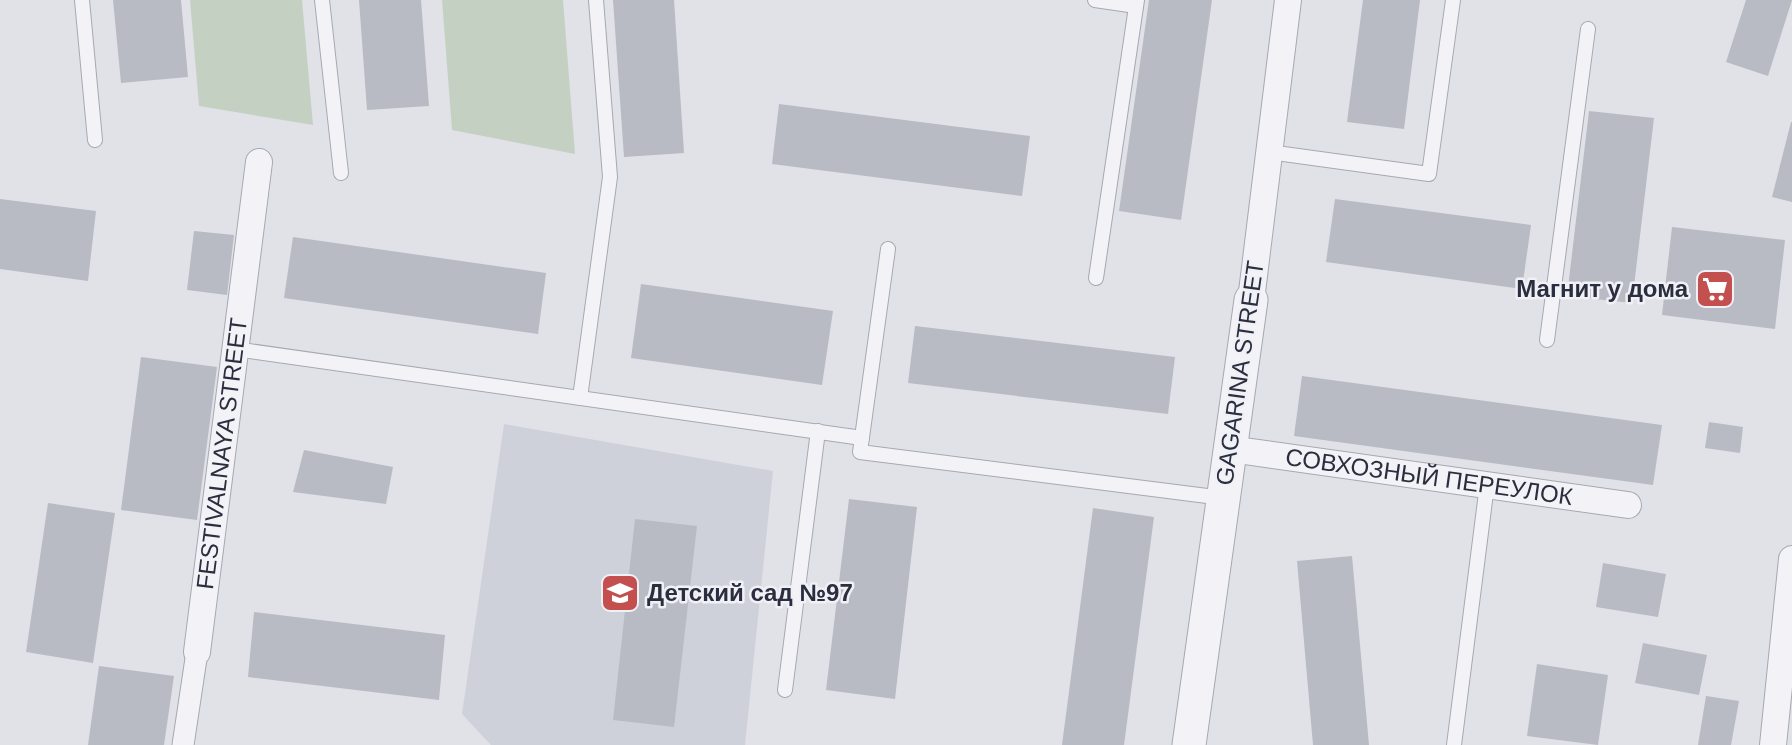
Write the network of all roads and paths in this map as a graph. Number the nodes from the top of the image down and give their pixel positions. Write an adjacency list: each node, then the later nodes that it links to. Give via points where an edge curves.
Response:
1 (82, 0): 9 (lane)
2 (322, 0): 12 (lane)
3 (596, 0): 18 (lane, via 610,177)
4 (1095, 0): 7 (lane)
5 (1288, 0): 10 (street, GAGARINA STREET)
6 (1453, 0): 10 (lane, via 1429,174)
7 (1137, 3): 14 (lane)
8 (1588, 29): 16 (lane)
9 (95, 140)
10 (1269, 152): 15 (street, GAGARINA STREET)
11 (259, 162): 17 (street, FESTIVALNAYA STREET)
12 (341, 173)
13 (888, 249): 20 (lane)
14 (1096, 278)
15 (1251, 300): 21 (street, GAGARINA STREET)
16 (1547, 340)
17 (235, 349): 18 (lane); 26 (street, FESTIVALNAYA STREET)
18 (580, 398): 19 (lane)
19 (818, 432): 20 (lane); 27 (lane)
20 (862, 438): 23 (lane, via 860,452)
21 (1230, 449): 22 (street, СОВХОЗНЫЙ ПЕРЕУЛОК); 23 (street, GAGARINA STREET)
22 (1487, 485): 24 (street, СОВХОЗНЫЙ ПЕРЕУЛОК); 30 (lane)
23 (1223, 498): 29 (street, GAGARINA STREET)
24 (1628, 505)
25 (1792, 559): 31 (street)
26 (197, 652): 28 (street, FESTIVALNAYA STREET)
27 (785, 690)
28 (183, 745)
29 (1189, 745)
30 (1454, 745)
31 (1773, 745)

